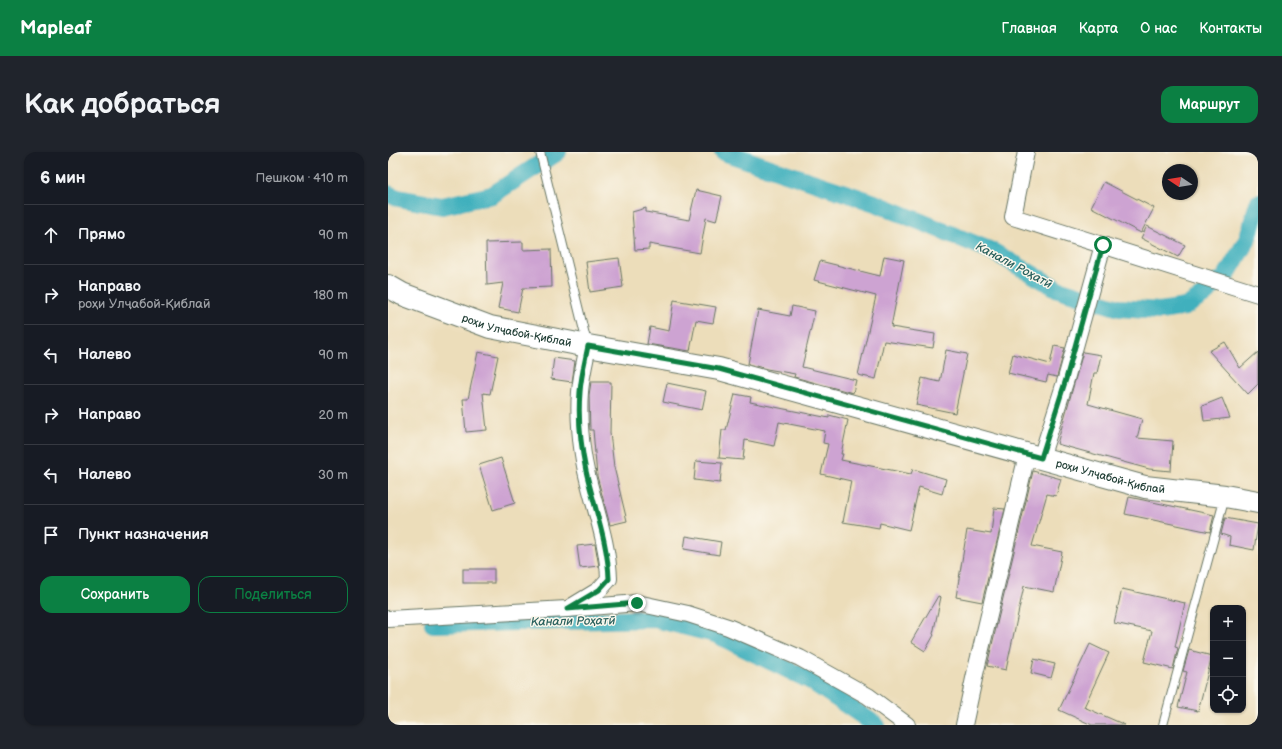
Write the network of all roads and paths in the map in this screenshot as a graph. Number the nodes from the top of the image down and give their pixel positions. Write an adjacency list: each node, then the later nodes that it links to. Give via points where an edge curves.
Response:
1 (540, 152): 6 (lane)
2 (1026, 152): 3 (street, via 1013,217)
3 (1103, 245): 5 (street); 7 (street, via 1066,379)
4 (388, 286): 6 (street, роҳи Улҷабой-Қиблаӣ, via 402,294 490,327)
5 (1258, 294)
6 (588, 346): 7 (street, роҳи Улҷабой-Қиблаӣ, via 719,369); 10 (street, via 580,391 580,425 586,470 604,539 609,579 599,590)
7 (1034, 456): 8 (street, роҳи Улҷабой-Қиблаӣ, via 1145,487); 13 (street, via 975,674)
8 (1225, 496): 9 (street, роҳи Улҷабой-Қиблаӣ); 14 (lane)
9 (1258, 502)
10 (567, 609): 11 (street); 12 (street, via 637,603 688,614 728,627 800,658 868,696)
11 (388, 619)
12 (907, 725)
13 (964, 725)
14 (1163, 725)

